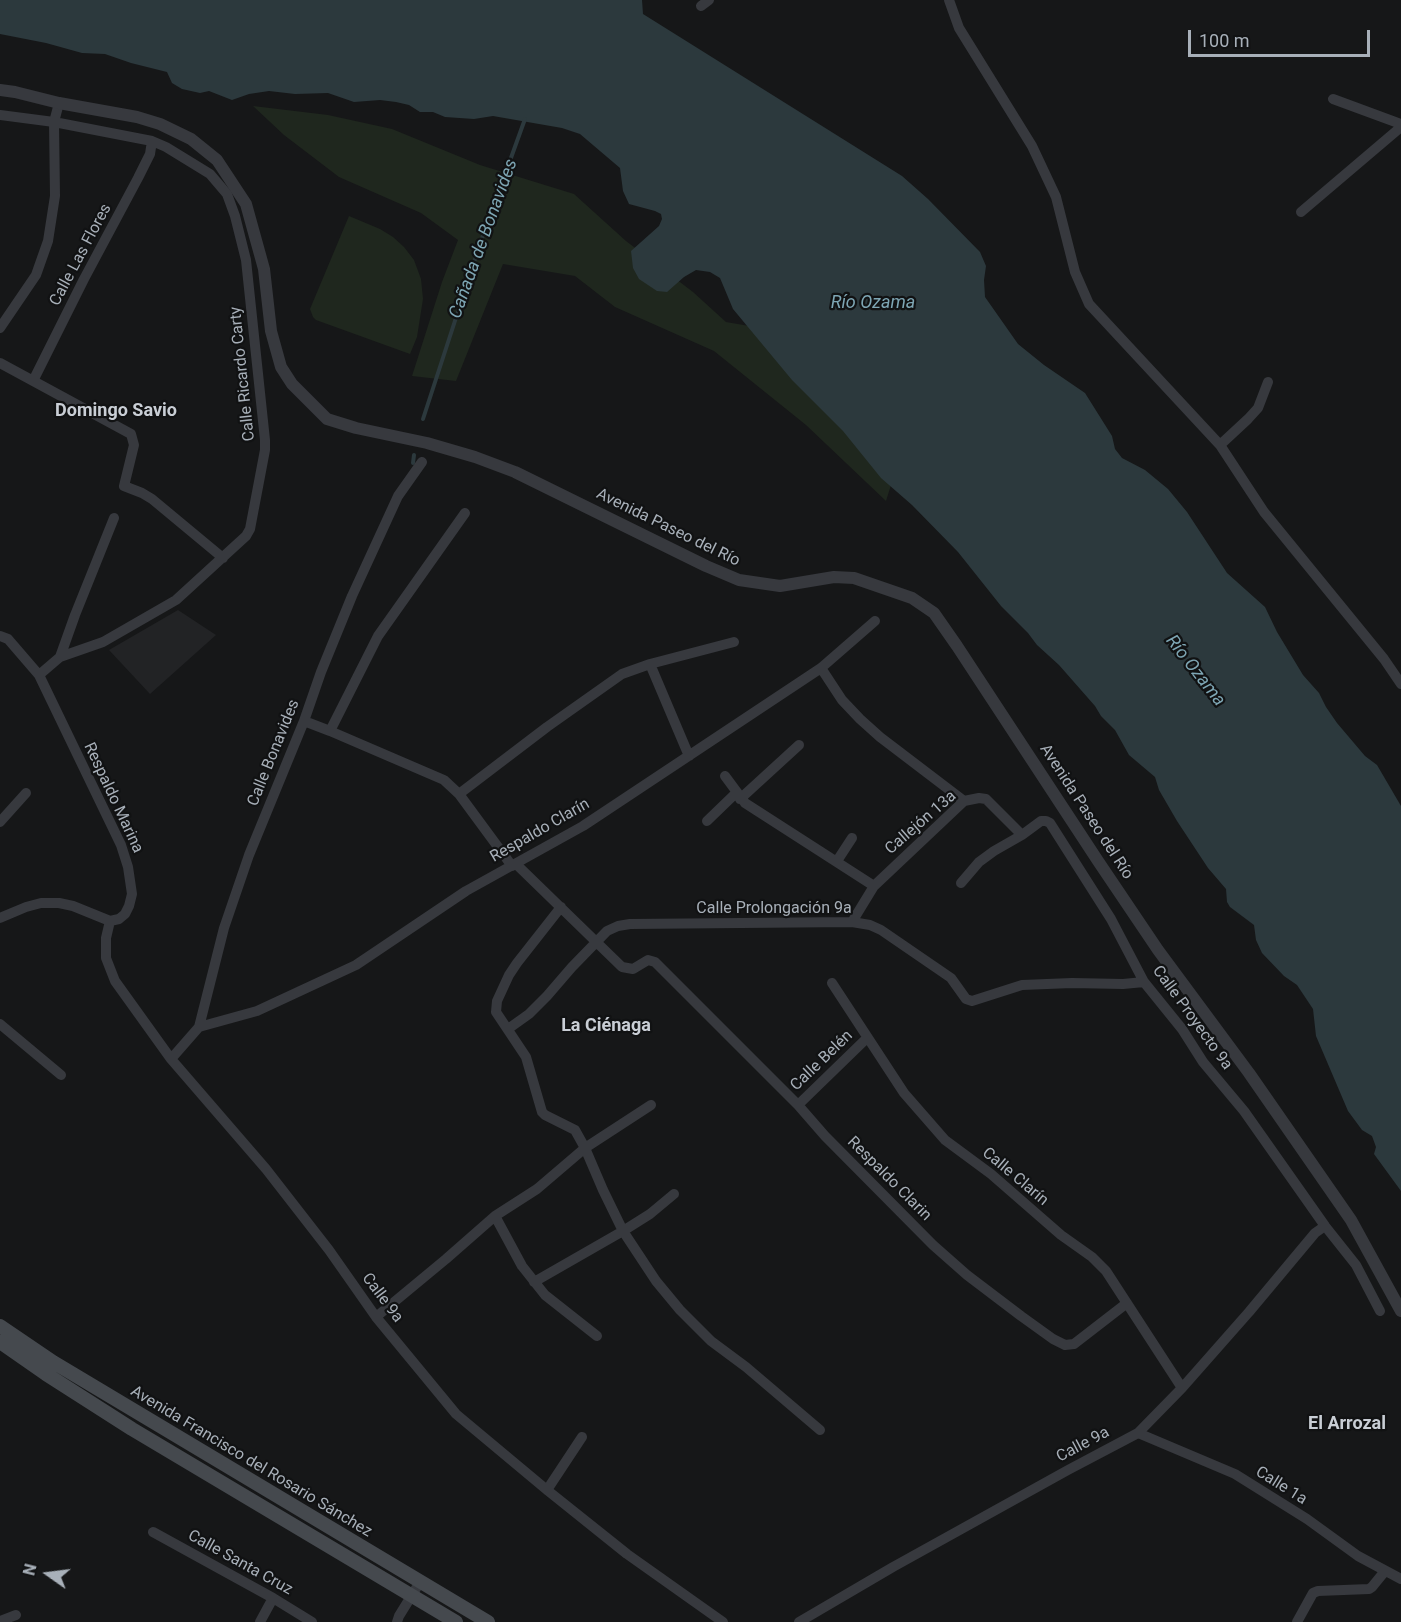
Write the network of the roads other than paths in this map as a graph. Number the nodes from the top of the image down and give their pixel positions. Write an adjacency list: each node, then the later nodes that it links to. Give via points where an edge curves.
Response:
1 (949, 0): 14 (street, via 959,28 1042,166 1056,197 1075,272 1089,304)
2 (0, 90): 4 (street, Avenida Paseo del Río)
3 (1333, 99): 7 (street)
4 (59, 103): 6 (street); 67 (street, Avenida Paseo del Río, via 160,124 191,139 218,160 246,204 264,268 271,331 281,367 292,384 327,419 427,443 516,472 739,580 780,586 834,577 854,578 912,598 934,613 1151,941 1351,1220)
5 (0, 115): 6 (street)
6 (54, 122): 8 (street); 10 (street, via 55,196 48,241 36,275)
7 (1401, 125): 9 (street)
8 (152, 141): 12 (street, Calle Las Flores, via 150,154); 18 (street, Calle Ricardo Carty, via 210,174 227,194 246,260 265,450 250,529)
9 (1301, 212)
10 (0, 328)
11 (0, 363): 12 (street)
12 (33, 381): 18 (street, via 131,434 134,445 124,486 152,499)
13 (1268, 382): 14 (street, via 1258,408)
14 (1220, 445): 26 (street, via 1264,512)
15 (422, 462): 27 (street, Calle Bonavides, via 398,496 352,596)
16 (465, 513): 28 (street, via 378,636)
17 (114, 518): 22 (street)
18 (223, 558): 22 (street, Calle Ricardo Carty, via 176,600 103,642)
19 (875, 621): 24 (street, Respaldo Clarín)
20 (0, 636): 25 (street, via 8,639)
21 (734, 642): 23 (street)
22 (60, 657): 25 (street, Calle Ricardo Carty)
23 (650, 664): 30 (street); 33 (street, via 622,674)
24 (821, 668): 30 (street, Respaldo Clarín); 35 (street, via 860,719)
25 (39, 675): 46 (street, Respaldo Marina, via 128,867 132,894 129,906 119,919)
26 (1401, 684)
27 (304, 721): 28 (street); 52 (street, Calle Bonavides, via 245,866 224,928)
28 (330, 730): 33 (street, via 444,780)
29 (799, 745): 34 (street)
30 (689, 756): 41 (street, Respaldo Clarín, via 583,826)
31 (725, 776): 34 (street)
32 (26, 793): 37 (street)
33 (459, 794): 41 (street)
34 (738, 796): 36 (street); 40 (street)
35 (964, 801): 38 (street, Callejón 13a, via 986,799); 43 (street, Callejón 13a)
36 (707, 821)
37 (0, 822)
38 (1022, 835): 42 (street, via 979,862); 49 (street, Calle Proyecto 9a, via 1041,821 1050,823 1111,919)
39 (852, 838): 40 (street)
40 (837, 861): 43 (street)
41 (514, 865): 44 (street); 52 (street, Respaldo Clarín, via 466,891 356,965 257,1011)
42 (961, 883)
43 (874, 886): 47 (street, Callejón 13a)
44 (561, 908): 48 (street); 53 (street, via 503,987 496,1012)
45 (0, 918): 46 (street, via 41,903 59,903)
46 (110, 921): 55 (street, Calle 9a, via 106,958 115,981)
47 (852, 922): 48 (street, Calle Prolongación 9a, via 630,924 607,931); 49 (street, Calle Prolongación 9a, via 881,930 951,978 966,999 972,1001 1022,985)
48 (596, 941): 53 (street, Calle Prolongación 9a, via 548,996); 58 (street, Respaldo Clarin, via 622,967 633,969 648,960 655,962)
49 (1144, 982): 62 (street, Calle Proyecto 9a, via 1244,1111)
50 (832, 983): 54 (street, Calle Clarín)
51 (0, 1024): 56 (street)
52 (199, 1027): 55 (street, Calle Bonavides)
53 (508, 1029): 59 (street, via 526,1057 542,1112 575,1130)
54 (867, 1038): 58 (street, Calle Belén); 65 (street, Calle Clarín, via 904,1093 945,1140 1092,1257)
55 (171, 1059): 68 (street, Calle 9a, via 266,1169)
56 (61, 1075)
57 (651, 1105): 59 (street)
58 (798, 1105): 65 (street, Respaldo Clarin, via 933,1245 1053,1339 1065,1345 1074,1344)
59 (585, 1148): 61 (street, via 537,1189); 63 (street)
60 (674, 1194): 63 (street)
61 (495, 1216): 64 (street); 68 (street)
62 (1324, 1226): 66 (street, Calle Proyecto 9a, via 1356,1265); 73 (street, Calle 9a)
63 (623, 1231): 64 (street); 74 (street, via 680,1310 711,1341)
64 (534, 1282): 70 (street, via 545,1296)
65 (1126, 1303): 73 (street, Calle Clarín)
66 (1380, 1311)
67 (1401, 1311)
68 (376, 1317): 77 (street, Calle 9a, via 456,1414)
69 (0, 1326): 72 (main road, Avenida Francisco del Rosario Sánchez)
70 (597, 1336)
71 (0, 1342): 72 (main road, Avenida Francisco del Rosario Sánchez)
72 (49, 1368): 81 (main road, Avenida Francisco del Rosario Sánchez); 82 (main road, Avenida Francisco del Rosario Sánchez, via 132,1429)
73 (1182, 1388): 75 (street, Calle 9a)
74 (820, 1431)
75 (1138, 1433): 79 (street, Calle 1a, via 1235,1474); 92 (street, Calle 9a)
76 (582, 1437): 77 (street)
77 (547, 1490): 91 (street, Calle 9a, via 627,1554)
78 (153, 1532): 83 (street, Calle Santa Cruz)
79 (1385, 1571): 80 (street, Calle 1a); 93 (street, via 1369,1589 1313,1593)
80 (1401, 1579)
81 (420, 1582): 82 (street); 90 (main road, Avenida Francisco del Rosario Sánchez)
82 (412, 1596): 88 (street); 89 (main road, Avenida Francisco del Rosario Sánchez)
83 (273, 1598): 86 (street); 87 (street, Calle Santa Cruz)
84 (16, 1615): 85 (street)
85 (0, 1621)
86 (260, 1622)
87 (312, 1622)
88 (397, 1622)
89 (456, 1622)
90 (488, 1622)
91 (723, 1622)
92 (799, 1622)
93 (1297, 1622)

